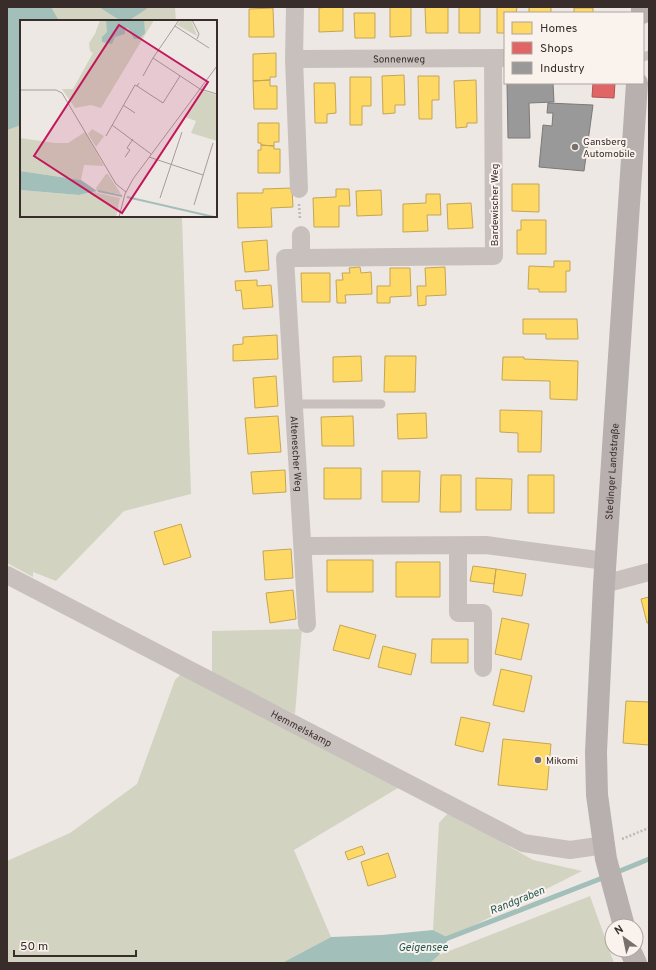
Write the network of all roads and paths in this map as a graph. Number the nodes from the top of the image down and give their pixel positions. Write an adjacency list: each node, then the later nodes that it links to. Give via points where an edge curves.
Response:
1 (295, 7): 3 (street)
2 (499, 58): 3 (street, Sonnenweg); 7 (street, Bardewischer Weg, via 494,256)
3 (294, 59): 5 (street)
4 (637, 84): 13 (main road, Stedinger Landstraße)
5 (299, 190): 6 (path)
6 (301, 235): 7 (street)
7 (302, 258): 8 (street, Bardewischer Weg, via 285,258)
8 (291, 361): 9 (street, Altenescher Weg)
9 (294, 404): 10 (lane); 11 (street, Altenescher Weg)
10 (381, 404)
11 (303, 546): 12 (street); 17 (street, Altenescher Weg)
12 (458, 546): 13 (street, via 486,545); 18 (street, via 458,613 483,613)
13 (606, 561): 16 (main road, Stedinger Landstraße)
14 (649, 572): 16 (street)
15 (7, 575): 20 (street, Hemmelskamp, via 523,843)
16 (604, 584): 20 (main road, Stedinger Landstraße, via 596,752 597,795)
17 (308, 624)
18 (483, 668)
19 (649, 828): 20 (path)
20 (606, 852): 21 (main road, Stedinger Landstraße)
21 (622, 918)

